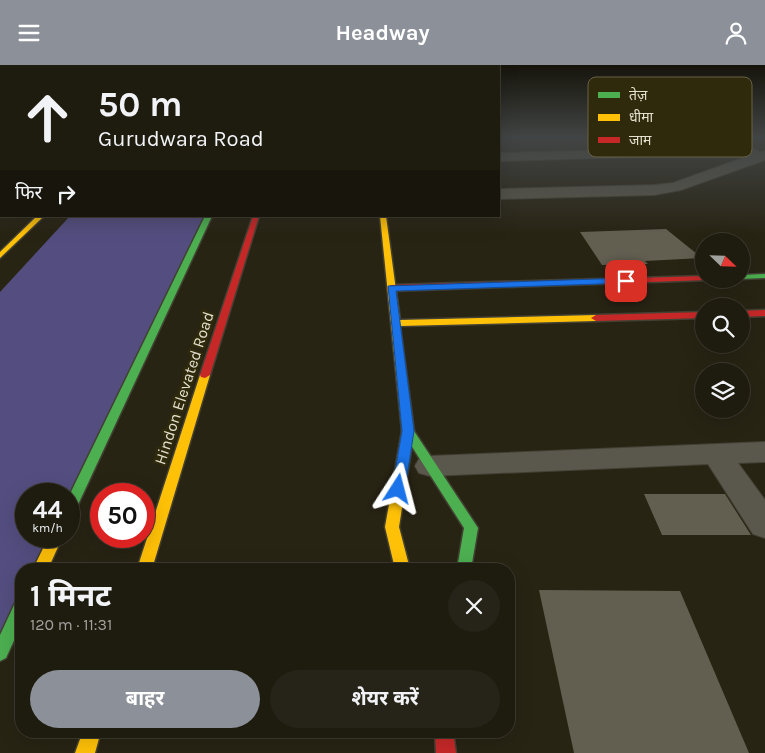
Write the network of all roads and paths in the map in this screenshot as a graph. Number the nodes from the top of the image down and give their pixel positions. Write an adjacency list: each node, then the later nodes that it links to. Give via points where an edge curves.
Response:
1 (685, 170): 4 (street)
2 (723, 170): 4 (street)
3 (503, 173): 5 (street)
4 (698, 179): 5 (street, via 654,190)
5 (516, 194): 6 (street)
6 (500, 195)
7 (40, 217): 11 (main road)
8 (209, 217): 24 (main road)
9 (256, 217): 28 (main road, Hindon Elevated Road)
10 (383, 217): 15 (main road)
11 (0, 256)
12 (750, 277): 13 (main road)
13 (765, 277)
14 (695, 278): 15 (main road)
15 (391, 288): 19 (main road)
16 (765, 313): 17 (main road)
17 (750, 314)
18 (695, 315): 19 (main road)
19 (395, 323): 20 (main road)
20 (408, 431): 23 (main road); 29 (main road, via 392,527)
21 (765, 452): 22 (street)
22 (716, 454): 23 (street); 25 (street)
23 (430, 466): 30 (main road, via 471,528)
24 (80, 486)
25 (765, 525)
26 (50, 548): 27 (main road)
27 (43, 563)
28 (146, 563)
29 (401, 563)
30 (465, 563)
31 (15, 621): 32 (main road)
32 (0, 653)
33 (90, 738): 35 (main road)
34 (445, 738): 36 (main road)
35 (85, 753)
36 (446, 753)

